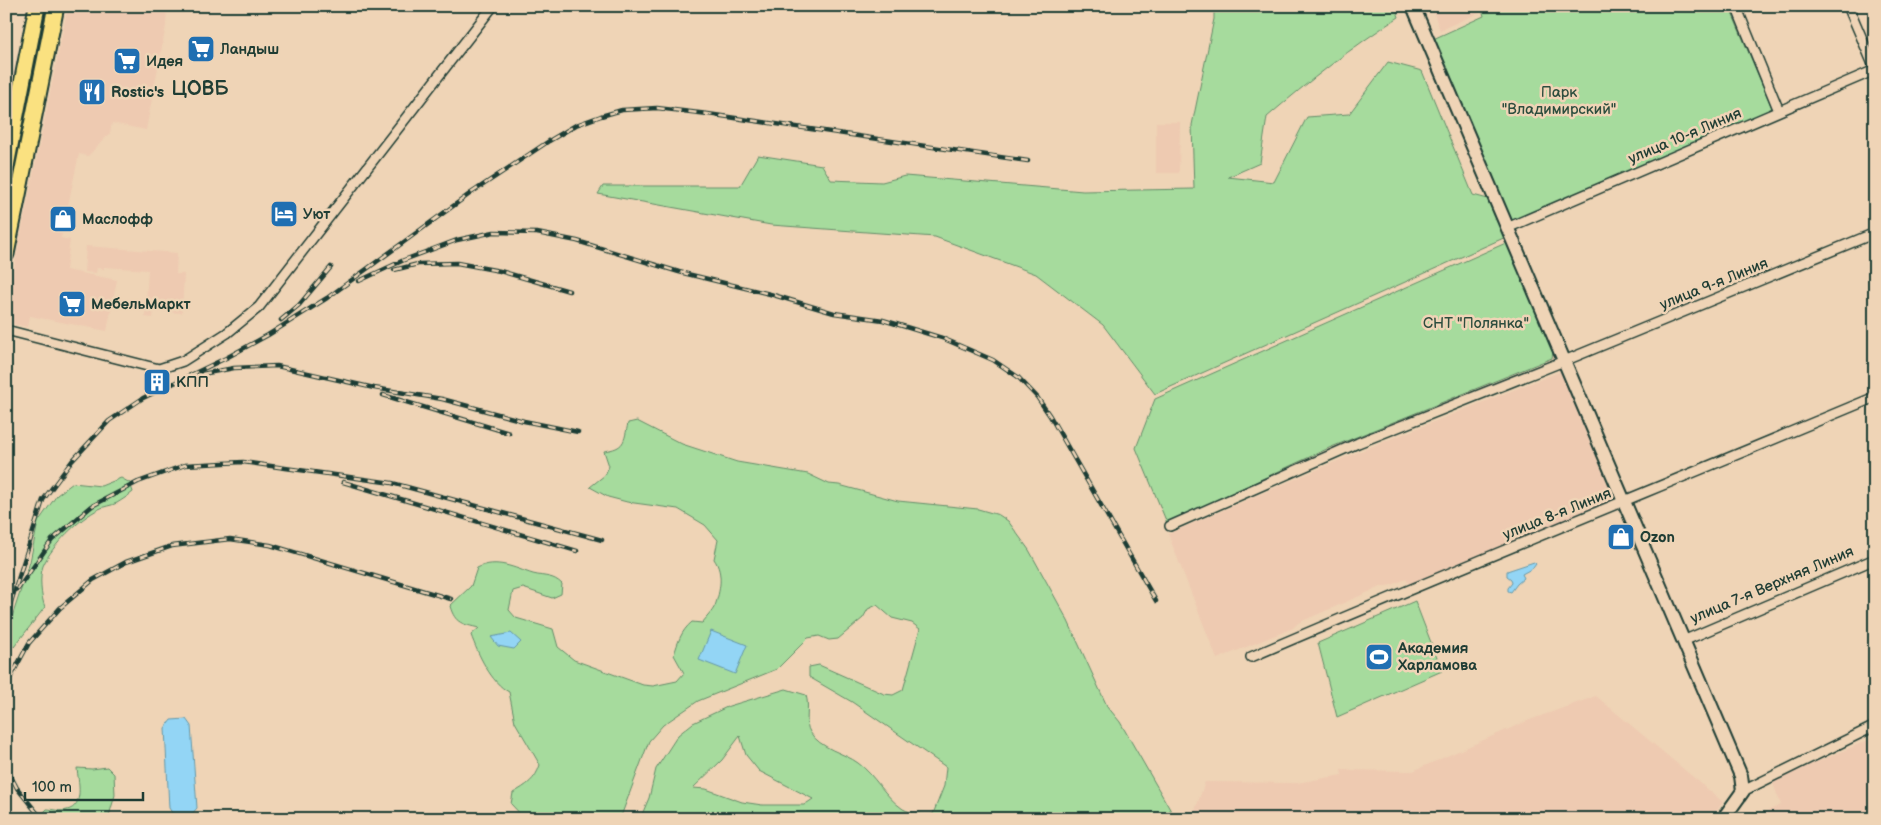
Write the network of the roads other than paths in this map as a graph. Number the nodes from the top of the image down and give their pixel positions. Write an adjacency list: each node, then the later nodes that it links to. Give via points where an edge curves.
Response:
1 (37, 6): 9 (highway)
2 (56, 6): 13 (highway)
3 (493, 6): 14 (street, via 259,307 184,361 159,369)
4 (1413, 6): 11 (street)
5 (1736, 6): 8 (street)
6 (1848, 6): 7 (street)
7 (1875, 69): 8 (street, улица 10-я Линия)
8 (1780, 111): 11 (street, улица 10-я Линия)
9 (10, 128): 10 (highway)
10 (6, 166)
11 (1507, 228): 15 (street)
12 (1875, 233): 15 (street, улица 9-я Линия)
13 (6, 254)
14 (6, 330)
15 (1564, 361): 17 (street); 18 (street, улица 9-я Линия, via 1358,443)
16 (1875, 397): 17 (street, улица 8-я Линия)
17 (1624, 502): 20 (street); 21 (street, улица 8-я Линия)
18 (1170, 526)
19 (1875, 559): 20 (street, улица 7-я Верхняя Линия)
20 (1683, 641): 23 (street, via 1741,776)
21 (1251, 657)
22 (1874, 726): 23 (street)
23 (1743, 791): 24 (street)
24 (1723, 819)

